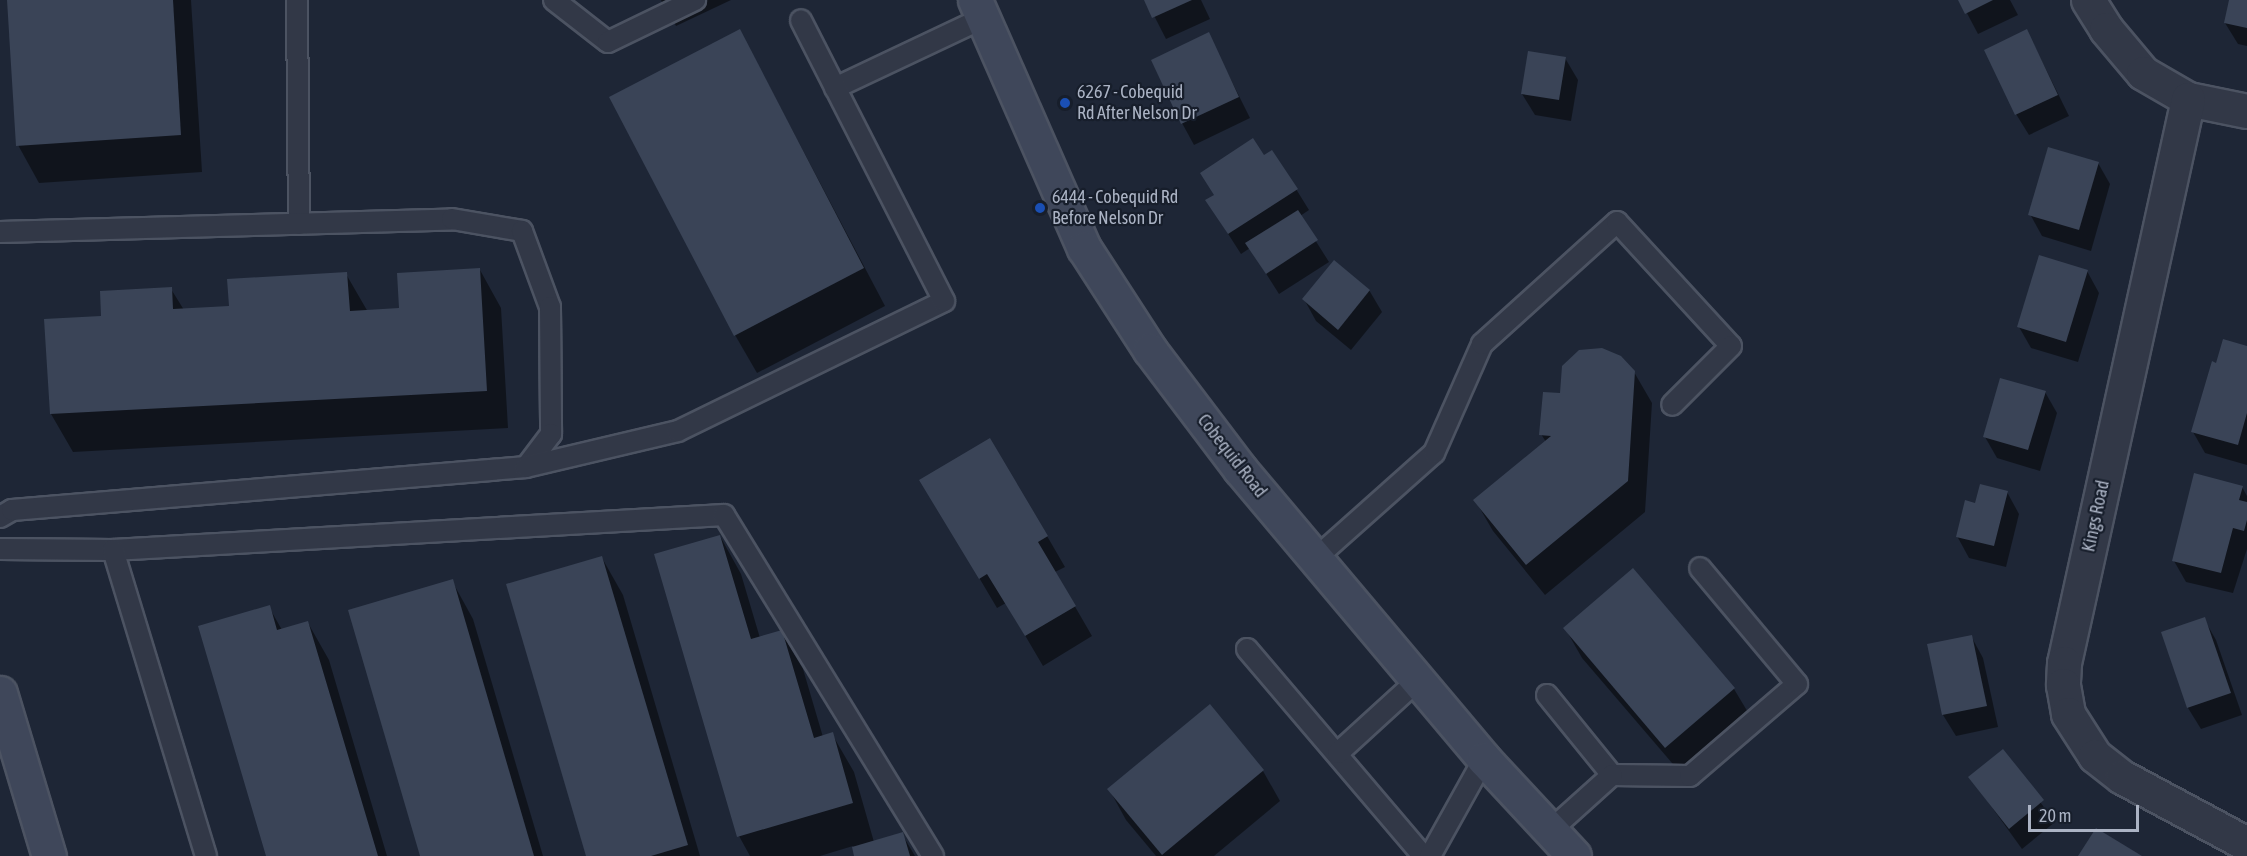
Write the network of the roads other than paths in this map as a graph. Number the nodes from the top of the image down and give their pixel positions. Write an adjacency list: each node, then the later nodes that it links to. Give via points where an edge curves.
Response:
1 (297, 0): 10 (lane)
2 (554, 0): 3 (lane, via 608,42)
3 (695, 0)
4 (2088, 0): 8 (street, via 2106,29 2143,73)
5 (979, 9): 7 (lane); 17 (main road, Cobequid Road, via 1084,248 1149,350 1240,469)
6 (801, 20): 7 (lane)
7 (835, 88): 13 (lane, via 944,301 678,431)
8 (2188, 99): 9 (street); 27 (street, Kings Road, via 2064,663 2063,685 2068,714 2095,756 2122,777)
9 (2247, 111)
10 (299, 224): 11 (lane); 13 (lane, via 452,219 522,231 550,308 551,434)
11 (0, 232)
12 (1672, 405): 17 (lane, via 1731,346 1617,222 1482,345 1434,453)
13 (526, 467): 14 (lane, via 12,510)
14 (0, 517)
15 (0, 549): 16 (lane)
16 (113, 550): 29 (lane); 30 (lane, via 724,515)
17 (1316, 558): 20 (main road, Cobequid Road)
18 (1700, 568): 25 (lane, via 1797,684 1690,777)
19 (1247, 650): 23 (lane)
20 (1418, 680): 23 (lane); 24 (main road, Cobequid Road)
21 (0, 693): 28 (main road)
22 (1547, 695): 25 (lane)
23 (1338, 753): 31 (lane)
24 (1484, 759): 26 (main road, Cobequid Road); 32 (lane)
25 (1612, 775): 26 (lane)
26 (1551, 830): 33 (main road, Cobequid Road)
27 (2247, 844)
28 (49, 856)
29 (206, 856)
30 (933, 856)
31 (1423, 856)
32 (1430, 856)
33 (1574, 856)

